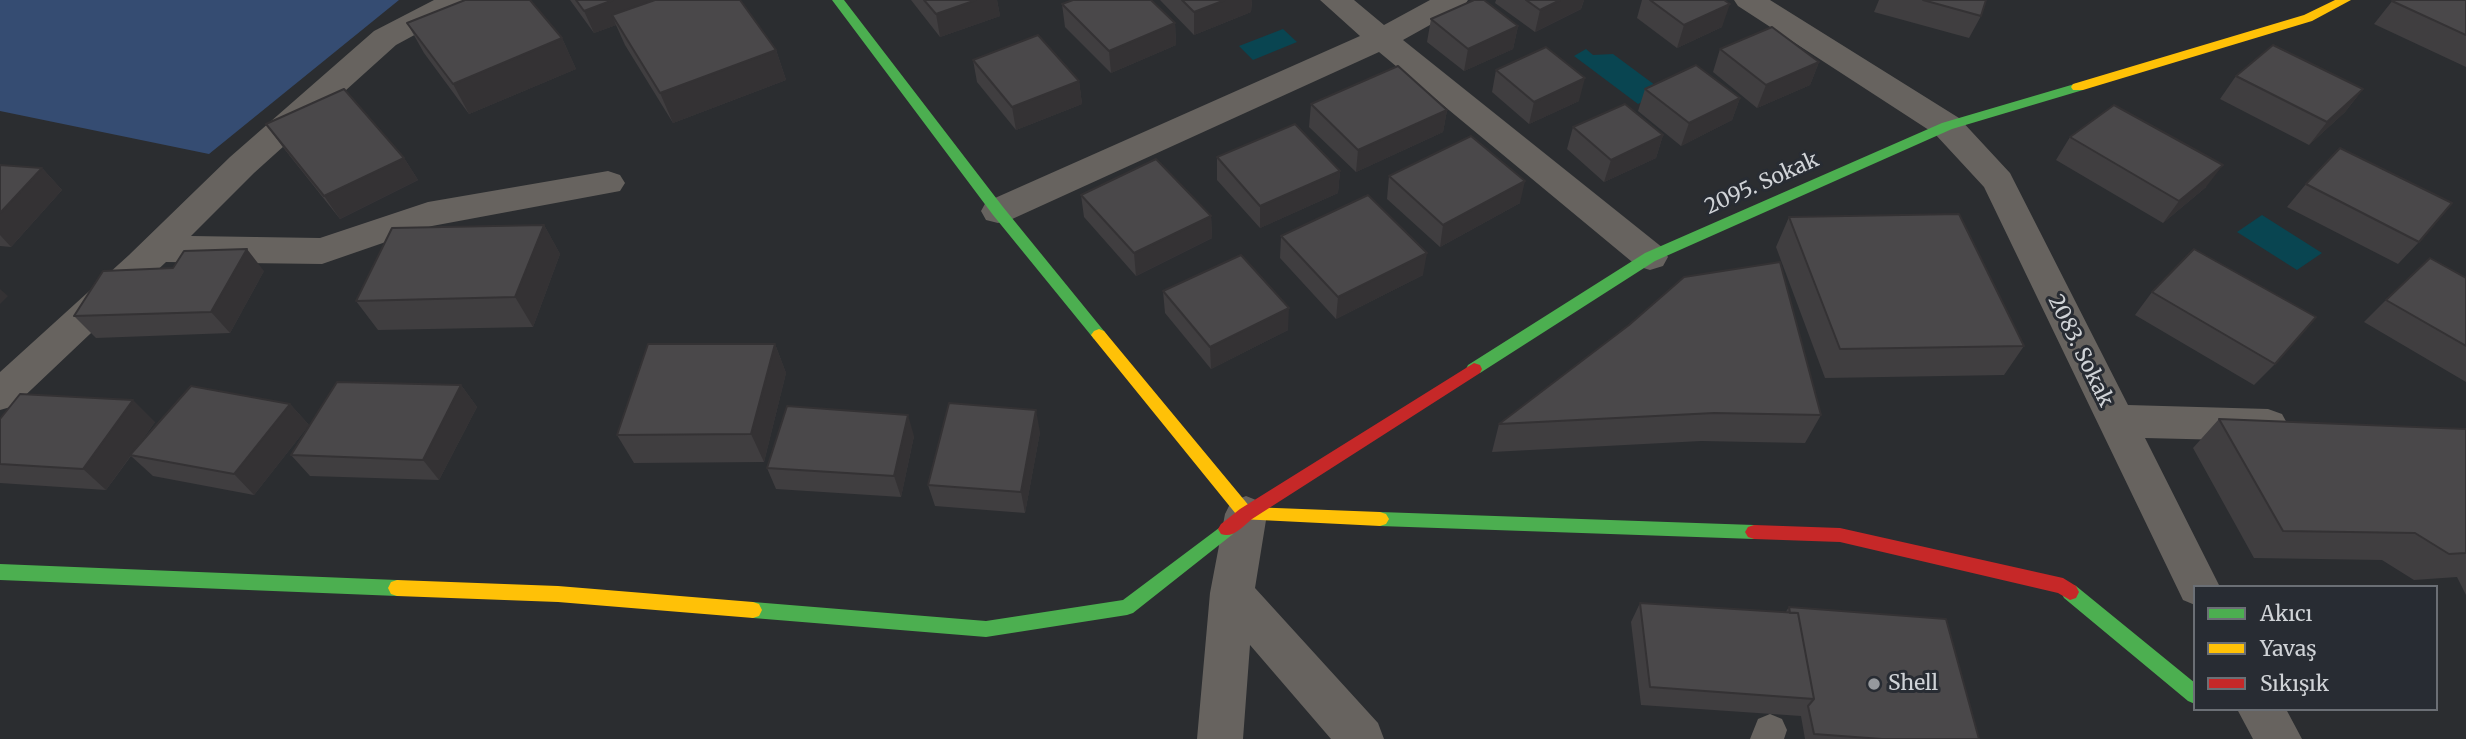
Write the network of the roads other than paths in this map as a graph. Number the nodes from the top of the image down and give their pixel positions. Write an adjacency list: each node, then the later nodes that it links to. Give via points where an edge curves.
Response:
1 (457, 0): 11 (street, via 385,38 242,165)
2 (838, 0): 10 (street)
3 (1335, 0): 7 (street)
4 (1453, 0): 7 (street)
5 (1749, 0): 8 (street, 2083. Sokak)
6 (2346, 0): 8 (street, 2095. Sokak, via 2308,18)
7 (1383, 38): 10 (street); 12 (street)
8 (1947, 126): 12 (street, 2095. Sokak); 14 (street, 2083. Sokak, via 1998,181)
9 (608, 183): 11 (street, via 428,214 322,251)
10 (998, 212): 16 (street)
11 (157, 249): 13 (street)
12 (1650, 257): 16 (street, 2095. Sokak)
13 (0, 395)
14 (2114, 421): 15 (street); 18 (street, 2083. Sokak)
15 (2304, 426)
16 (1247, 514): 17 (street, 2095. Sokak, via 1128,607 986,629 558,594); 19 (street); 20 (street, via 1840,535 2063,586)
17 (0, 572)
18 (2197, 585)
19 (1232, 593): 22 (street); 23 (street)
20 (2193, 693)
21 (2261, 711): 24 (street)
22 (1220, 739)
23 (1362, 739)
24 (2279, 739)

